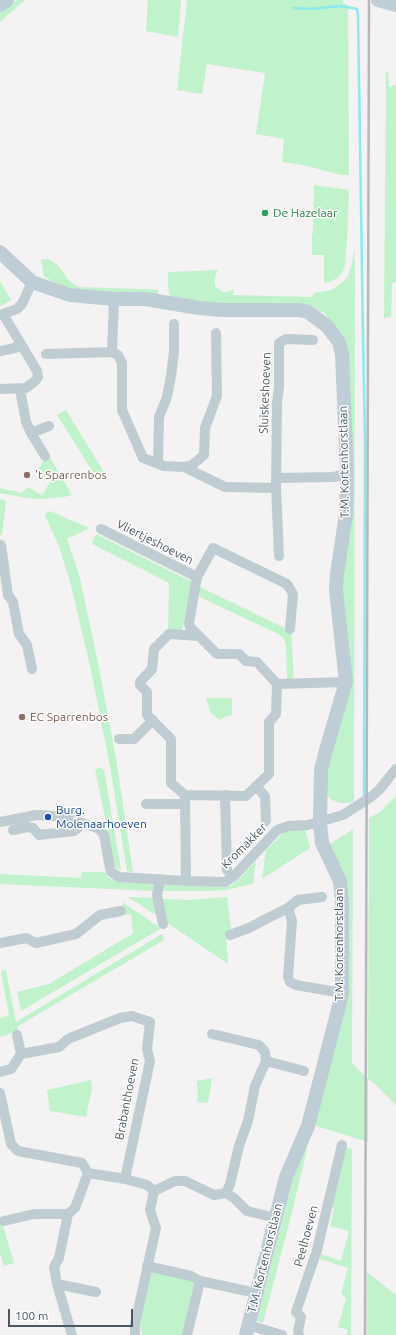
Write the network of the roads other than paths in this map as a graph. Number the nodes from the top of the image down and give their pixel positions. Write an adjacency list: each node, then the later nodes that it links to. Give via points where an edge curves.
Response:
1 (7, 0): 3 (street)
2 (378, 0): 4 (street)
3 (0, 5)
4 (396, 5)
5 (0, 252): 6 (street, T.M. Kortenhorstlaan)
6 (32, 282): 7 (street, T.M. Kortenhorstlaan, via 70,295); 8 (street, via 22,304 17,309)
7 (114, 299): 14 (street); 23 (street, T.M. Kortenhorstlaan, via 145,299 221,310 308,312 329,328 339,342 342,354)
8 (2, 314): 12 (street)
9 (174, 324): 21 (street, via 174,352 167,397 160,417)
10 (216, 333): 22 (street, via 217,396 205,428 204,455 192,465)
11 (313, 340): 24 (street, Sluiskeshoeven, via 286,339 279,343)
12 (20, 344): 13 (street); 17 (street, via 38,377 26,388)
13 (0, 351)
14 (112, 352): 15 (street); 21 (street, via 118,355 122,363 122,410 143,458)
15 (46, 354)
16 (0, 389): 17 (street)
17 (20, 389): 19 (street, via 26,422)
18 (49, 426): 19 (street)
19 (31, 433): 20 (street)
20 (45, 456)
21 (158, 464): 22 (street)
22 (184, 466): 24 (street, via 225,487)
23 (347, 474): 24 (street, via 333,478); 33 (street, T.M. Kortenhorstlaan, via 346,514 336,590)
24 (276, 483): 27 (street, Sluiskeshoeven)
25 (101, 529): 28 (street, Vliertjeshoeven)
26 (1, 545): 29 (street)
27 (279, 556)
28 (197, 577): 30 (street, Vliertjeshoeven, via 213,548 287,584 293,594); 31 (street, Vliertjeshoeven, via 189,623)
29 (4, 596): 32 (street, via 13,602)
30 (290, 629)
31 (199, 636): 34 (street, Vliertjeshoeven, via 217,654 239,654 246,661 257,662); 35 (street, via 169,634 154,649 152,669 140,682 147,692 147,715)
32 (32, 669)
33 (346, 682): 34 (street); 45 (street, T.M. Kortenhorstlaan, via 322,770)
34 (277, 684): 38 (street, via 276,714 269,722 268,774)
35 (152, 720): 36 (street, via 134,738); 40 (street, via 171,739 171,783)
36 (119, 739)
37 (396, 769): 45 (street, Kromakker, via 371,797 343,815)
38 (256, 786): 39 (street, via 246,796); 43 (street, via 265,796)
39 (226, 795): 40 (street); 47 (street)
40 (185, 800): 41 (street); 49 (street)
41 (146, 804)
42 (74, 820): 44 (street, Kromakker, via 36,815); 46 (street, via 78,828 74,831 39,835 33,828 28,827); 48 (street, Kromakker, via 95,827 104,835 111,872 115,875)
43 (266, 821)
44 (0, 822)
45 (320, 822): 49 (street, Kromakker, via 277,830 234,876 225,882); 56 (street, T.M. Kortenhorstlaan, via 322,843 340,881)
46 (13, 830)
47 (227, 870)
48 (160, 879): 49 (street, Kromakker); 53 (street, via 157,895)
49 (186, 881)
50 (322, 897): 51 (street, via 298,900)
51 (288, 908): 54 (street); 56 (street, via 292,922 288,977 290,982)
52 (121, 912): 55 (street, via 100,915 76,934 36,943 26,938)
53 (163, 924)
54 (230, 935)
55 (0, 943)
56 (342, 993): 70 (street, T.M. Kortenhorstlaan, via 308,1126 286,1177)
57 (212, 1034): 60 (street, via 259,1045 265,1052)
58 (17, 1035): 59 (street)
59 (21, 1054): 62 (street, via 11,1069); 66 (street, Brabanthoeven, via 59,1047 68,1039 120,1018 132,1016 150,1022 147,1049 150,1061)
60 (266, 1061): 61 (street); 68 (street, via 255,1086 248,1122)
61 (304, 1071)
62 (0, 1072)
63 (0, 1093): 65 (street, via 11,1144 18,1151 82,1163)
64 (342, 1145): 78 (street, Peelhoeven, via 317,1250 296,1312 301,1317)
65 (88, 1173): 66 (street); 69 (street, via 75,1208)
66 (125, 1179): 67 (street, via 147,1185)
67 (154, 1191): 68 (street, via 175,1181 185,1181 214,1195); 72 (street, via 150,1210 156,1228)
68 (226, 1192): 70 (street, via 247,1211)
69 (68, 1214): 71 (street, via 34,1214); 74 (street, via 59,1258 54,1267)
70 (276, 1218): 77 (street, T.M. Kortenhorstlaan)
71 (4, 1221)
72 (147, 1266): 73 (street, via 191,1276); 80 (street, via 135,1324)
73 (200, 1281): 76 (street); 81 (street)
74 (57, 1284): 75 (street); 79 (street)
75 (96, 1292)
76 (247, 1292)
77 (247, 1330): 82 (street)
78 (297, 1334)
79 (72, 1335)
80 (136, 1335)
81 (187, 1335)
82 (282, 1335)

